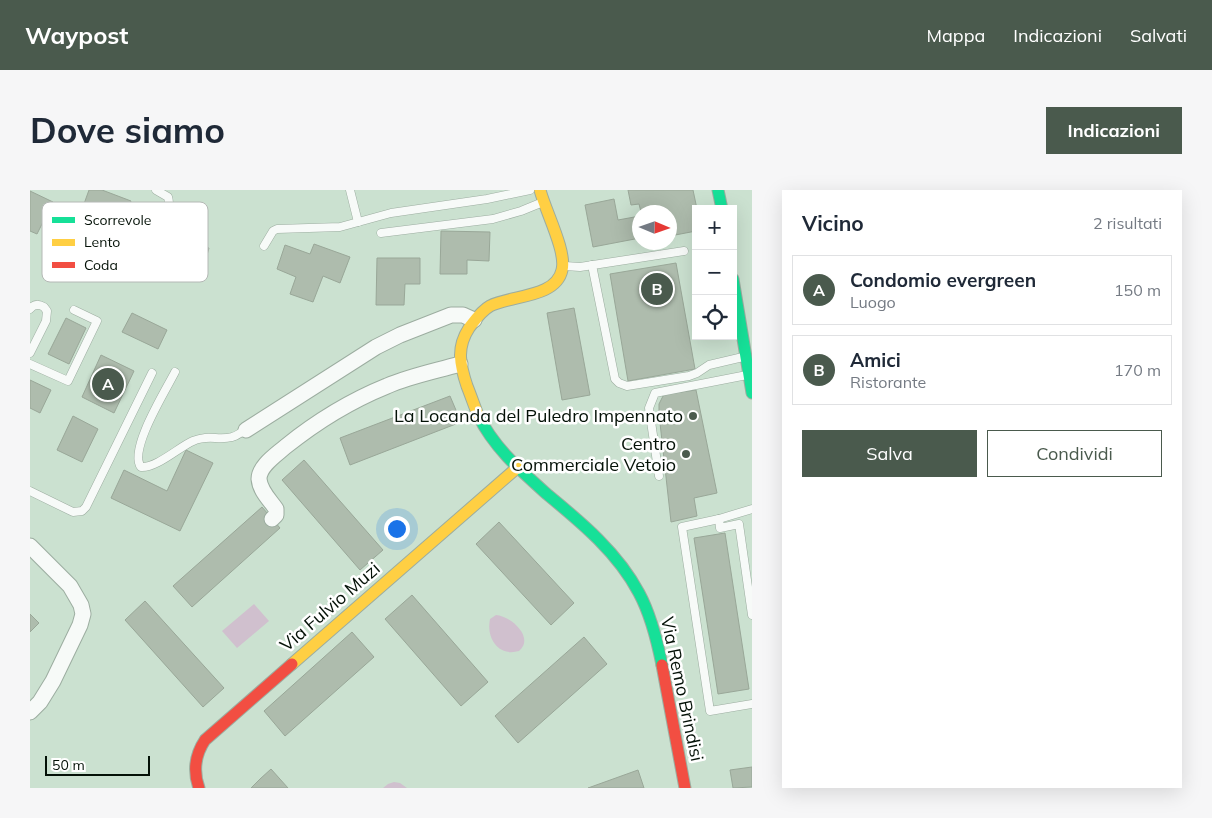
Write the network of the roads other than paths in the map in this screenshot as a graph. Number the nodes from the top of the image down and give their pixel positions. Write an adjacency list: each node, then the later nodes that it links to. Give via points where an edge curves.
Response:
1 (156, 190): 6 (lane, via 168,197)
2 (350, 190): 9 (lane)
3 (530, 190): 9 (lane)
4 (540, 190): 7 (street)
5 (718, 190): 8 (street)
6 (170, 202)
7 (542, 202): 10 (lane, via 493,219); 14 (street)
8 (721, 205)
9 (358, 222): 11 (lane, via 340,227 273,230)
10 (380, 234)
11 (264, 246)
12 (684, 251): 13 (lane)
13 (592, 265): 14 (lane); 20 (lane, via 615,379 619,383 627,386 689,376 709,365)
14 (564, 266): 18 (street, Via Remo Brindisi, via 560,279 551,287 491,305)
15 (736, 295): 20 (street)
16 (30, 309): 19 (lane, via 40,305 47,316)
17 (74, 310): 21 (lane, via 97,321 68,381)
18 (474, 320): 22 (street, Via Remo Brindisi, via 461,344); 27 (street, via 463,315 451,315 400,335)
19 (30, 353)
20 (749, 356): 25 (street)
21 (30, 364)
22 (460, 364): 28 (street, Via Remo Brindisi, via 484,427); 32 (street, via 388,385 358,399 328,415 286,446 265,465 259,479 276,509)
23 (175, 372): 27 (lane, via 142,438 138,459 141,467 151,466 194,440 232,437)
24 (152, 373): 30 (lane, via 86,507 74,512)
25 (749, 374): 26 (street); 29 (lane, via 655,393 649,408)
26 (752, 393)
27 (246, 430)
28 (518, 467): 38 (street, Via Fulvio Muzi, via 205,740 195,764); 39 (street, Via Remo Brindisi, via 609,551 640,595 657,636)
29 (659, 476)
30 (30, 491)
31 (752, 510): 33 (lane)
32 (272, 519)
33 (719, 519): 35 (lane, via 720,528 739,524); 36 (lane, via 682,527 710,711)
34 (30, 546): 37 (street, via 70,586 82,605 83,614 53,681)
35 (752, 615)
36 (752, 704)
37 (30, 712)
38 (199, 788)
39 (685, 788)

